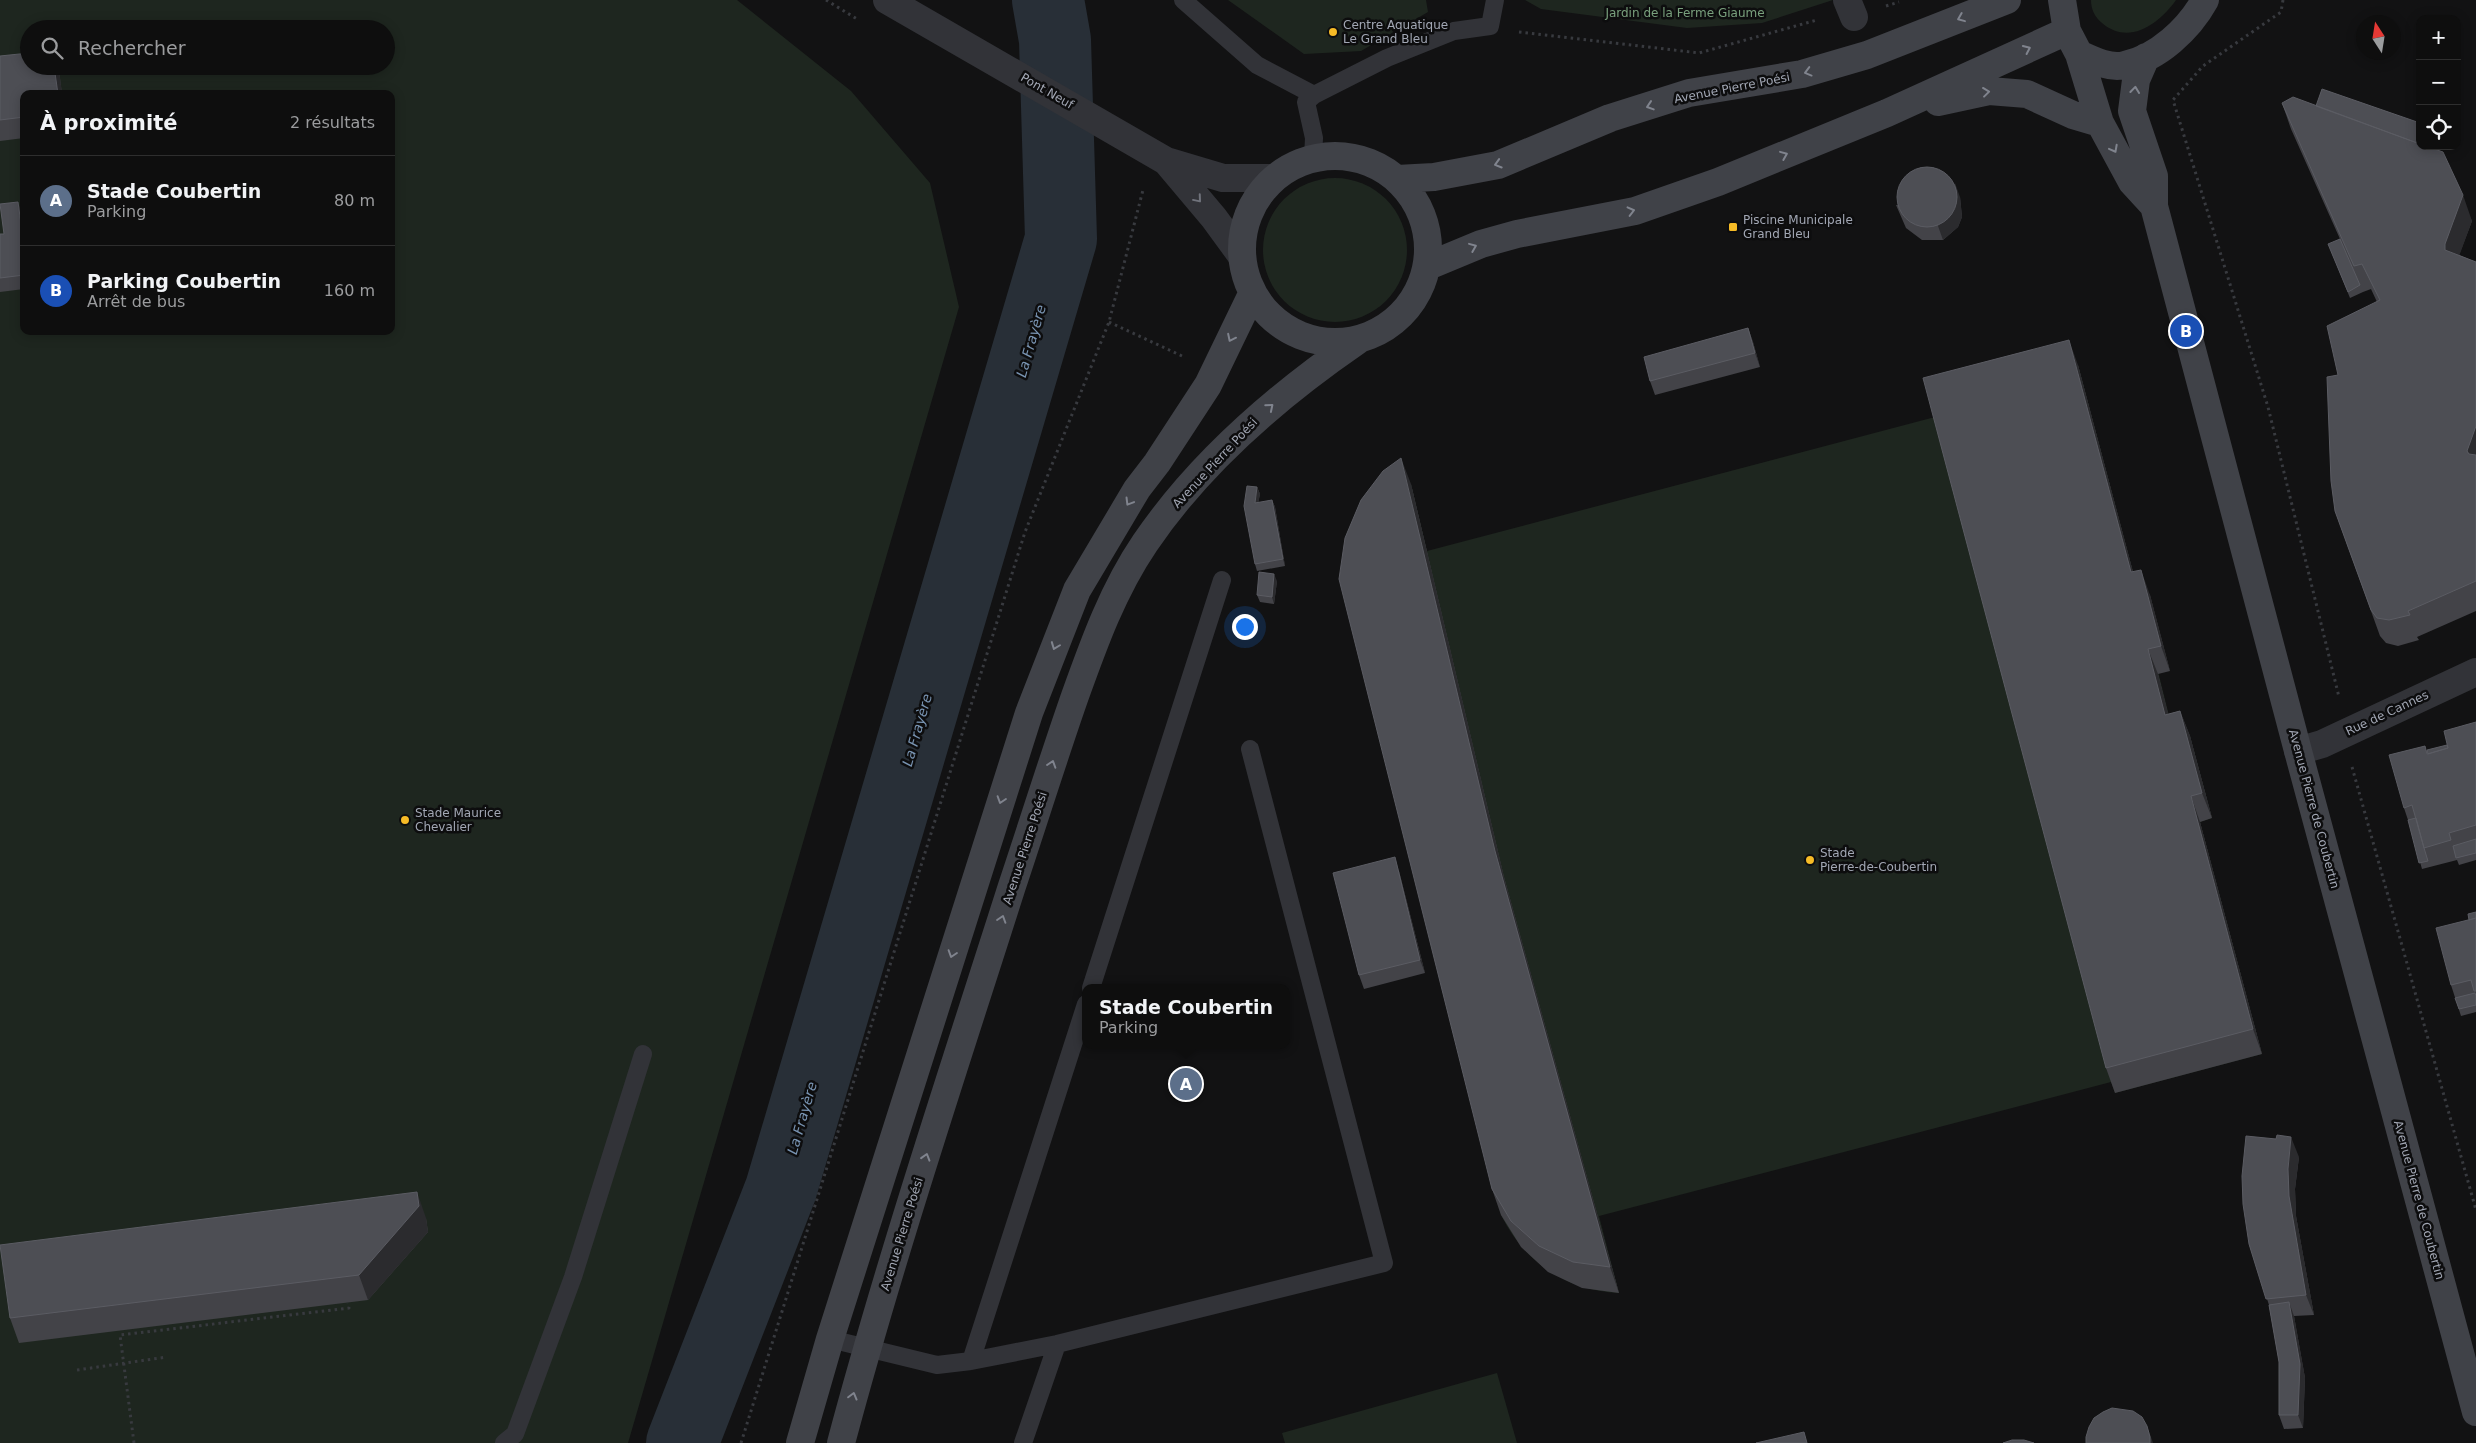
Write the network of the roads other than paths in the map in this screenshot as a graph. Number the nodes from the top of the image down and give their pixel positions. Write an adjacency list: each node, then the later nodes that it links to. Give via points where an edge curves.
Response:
1 (887, 0): 13 (street, Pont Neuf)
2 (1182, 0): 9 (lane, via 1258,65)
3 (1496, 0): 9 (lane, via 1490,26 1445,35 1387,58)
4 (2006, 0): 15 (main road, Avenue Pierre Poési, one-way to 15, via 1867,56 1802,74 1689,93 1610,118 1498,165 1434,178)
5 (2062, 0): 7 (main road, Avenue Pierre de Coubertin)
6 (2205, 0): 8 (main road, via 2189,25)
7 (2073, 42): 8 (main road, via 2099,62 2123,66); 10 (main road, one-way to 7); 11 (main road, Avenue Pierre de Coubertin)
8 (2146, 57): 16 (main road, Avenue Pierre de Coubertin, one-way to 8, via 2154,176 2132,111 2136,80)
9 (1314, 95): 12 (lane, via 1306,102 1314,138)
10 (1887, 113): 11 (main road, one-way to 11, via 1989,91 2027,94 2072,115); 18 (main road, one-way to 10, via 1481,244 1517,234 1635,211 1718,182)
11 (2100, 123): 16 (main road, Avenue Pierre de Coubertin, one-way to 16, via 2132,182)
12 (1313, 158): 14 (main road); 15 (main road, via 1358,158)
13 (1166, 161): 14 (street, via 1223,178); 17 (street, one-way to 17)
14 (1274, 178): 17 (main road, via 1256,200 1244,227)
15 (1397, 179): 18 (main road, via 1417,204 1428,234)
16 (2154, 206): 24 (main road, Avenue Pierre de Coubertin)
17 (1241, 255): 19 (main road, via 1244,275)
18 (1428, 266): 20 (main road, via 1419,291 1404,314 1382,331)
19 (1252, 294): 20 (main road, via 1271,318 1296,335 1326,343); 28 (main road, one-way to 28, via 1208,385 1137,489 1077,590 1029,713)
20 (1357, 341): 30 (main road, Avenue Pierre Poési, one-way to 20, via 1055,754 1103,620 1145,544 1186,491 1252,422 1311,372)
21 (1222, 580): 25 (lane)
22 (2476, 672): 24 (street, Rue de Cannes, via 2322,744)
23 (1250, 750): 29 (lane, via 1384,1263)
24 (2298, 751): 32 (main road, Avenue Pierre de Coubertin)
25 (1092, 984)
26 (1082, 1017): 31 (lane)
27 (643, 1054): 33 (lane, via 573,1278 515,1434)
28 (830, 1339): 30 (lane); 34 (main road)
29 (1057, 1344): 31 (lane); 36 (lane)
30 (866, 1348): 31 (lane, via 937,1365); 35 (main road, Avenue Pierre Poési, one-way to 30)
31 (972, 1361)
32 (2476, 1412)
33 (504, 1443)
34 (800, 1443)
35 (841, 1443)
36 (1023, 1443)

